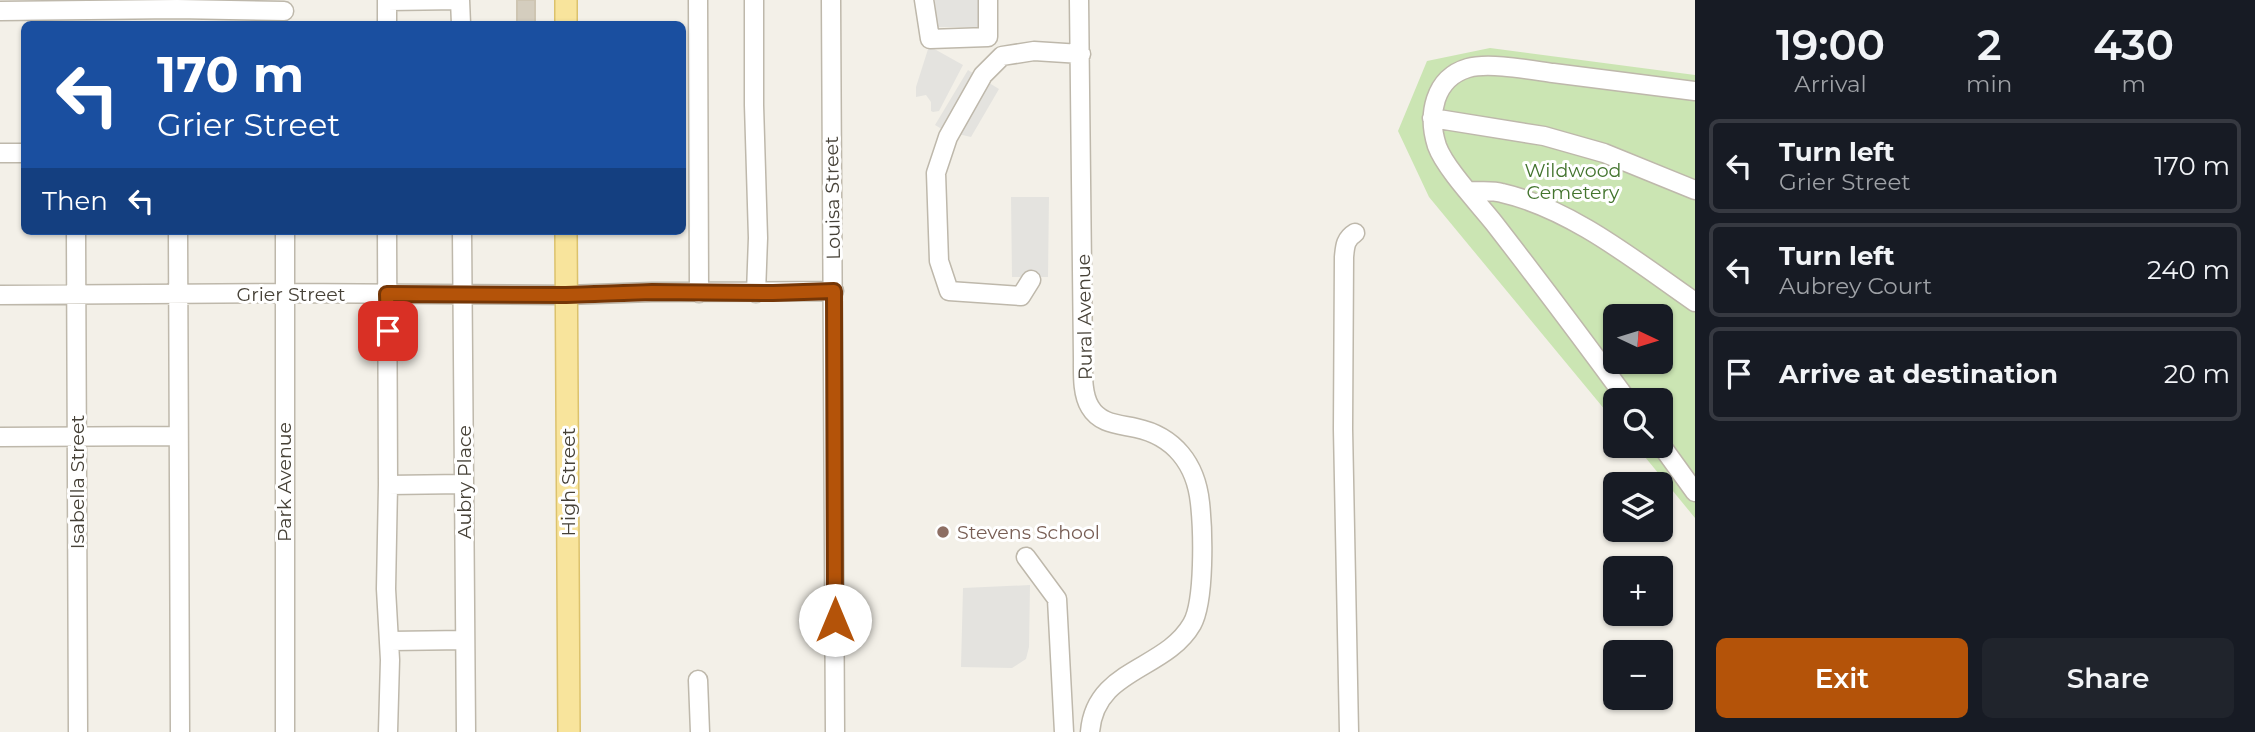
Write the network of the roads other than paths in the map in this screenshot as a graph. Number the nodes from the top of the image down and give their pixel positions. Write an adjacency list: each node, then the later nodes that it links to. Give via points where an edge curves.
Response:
1 (460, 0): 9 (street); 15 (street)
2 (566, 0): 16 (main road)
3 (698, 0): 34 (street)
4 (754, 0): 35 (street)
5 (831, 0): 32 (street, Louisa Street)
6 (923, 0): 7 (street, via 930,39 988,37)
7 (988, 0)
8 (1080, 0): 17 (street, Rural Avenue)
9 (387, 1): 14 (street)
10 (0, 11): 12 (street)
11 (177, 11): 12 (street); 13 (street)
12 (75, 12)
13 (284, 12)
14 (387, 21)
15 (461, 21)
16 (566, 21)
17 (1081, 54): 31 (street, via 1034,51 1002,56 983,75 948,137 936,173 939,261 949,291 1021,296); 64 (street, Rural Avenue, via 1087,402 1107,422 1169,442 1189,463 1198,487 1201,558 1193,621 1171,648 1118,679 1097,705)
18 (1695, 91): 19 (street, via 1515,68 1472,67 1454,73 1443,84)
19 (1432, 118): 22 (street, via 1544,136 1604,153); 23 (street, via 1438,149)
20 (0, 153): 21 (street)
21 (21, 153)
22 (1695, 190)
23 (1469, 191): 42 (street, via 1500,192 1542,206 1596,235); 43 (street)
24 (1355, 233): 65 (street, via 1345,245 1344,257)
25 (76, 235): 36 (street, Isabella Street)
26 (177, 235): 39 (street)
27 (285, 235): 33 (street, Park Avenue)
28 (387, 235): 37 (street)
29 (462, 235): 40 (street, Aubry Place)
30 (566, 235): 41 (main road, High Street)
31 (1031, 280)
32 (834, 291): 35 (street, Grier Street); 62 (street, Louisa Street)
33 (285, 293): 37 (street, Grier Street); 39 (street, Grier Street); 57 (street, Park Avenue)
34 (699, 293): 35 (street, Grier Street); 41 (street, Grier Street)
35 (756, 293)
36 (76, 294): 38 (street, Grier Street); 39 (street, Grier Street); 44 (street, Isabella Street)
37 (387, 294): 40 (street, Grier Street); 49 (street)
38 (0, 295)
39 (178, 295): 45 (street)
40 (463, 295): 41 (street, Grier Street); 48 (street, Aubry Place)
41 (566, 295): 60 (main road, High Street)
42 (1695, 302)
43 (1618, 388)
44 (76, 436): 45 (street); 46 (street); 55 (street, Isabella Street)
45 (178, 436): 56 (street)
46 (0, 437)
47 (1670, 458): 50 (street)
48 (464, 484): 49 (street); 52 (street, Aubry Place)
49 (392, 485): 53 (street, via 386,589)
50 (1695, 492)
51 (1026, 557): 63 (street, via 1057,599)
52 (465, 640): 53 (street); 59 (street, Aubry Place)
53 (390, 641): 58 (street)
54 (698, 680): 61 (street)
55 (78, 732)
56 (180, 732)
57 (285, 732)
58 (388, 732)
59 (466, 732)
60 (569, 732)
61 (700, 732)
62 (835, 732)
63 (1064, 732)
64 (1090, 732)
65 (1349, 732)

